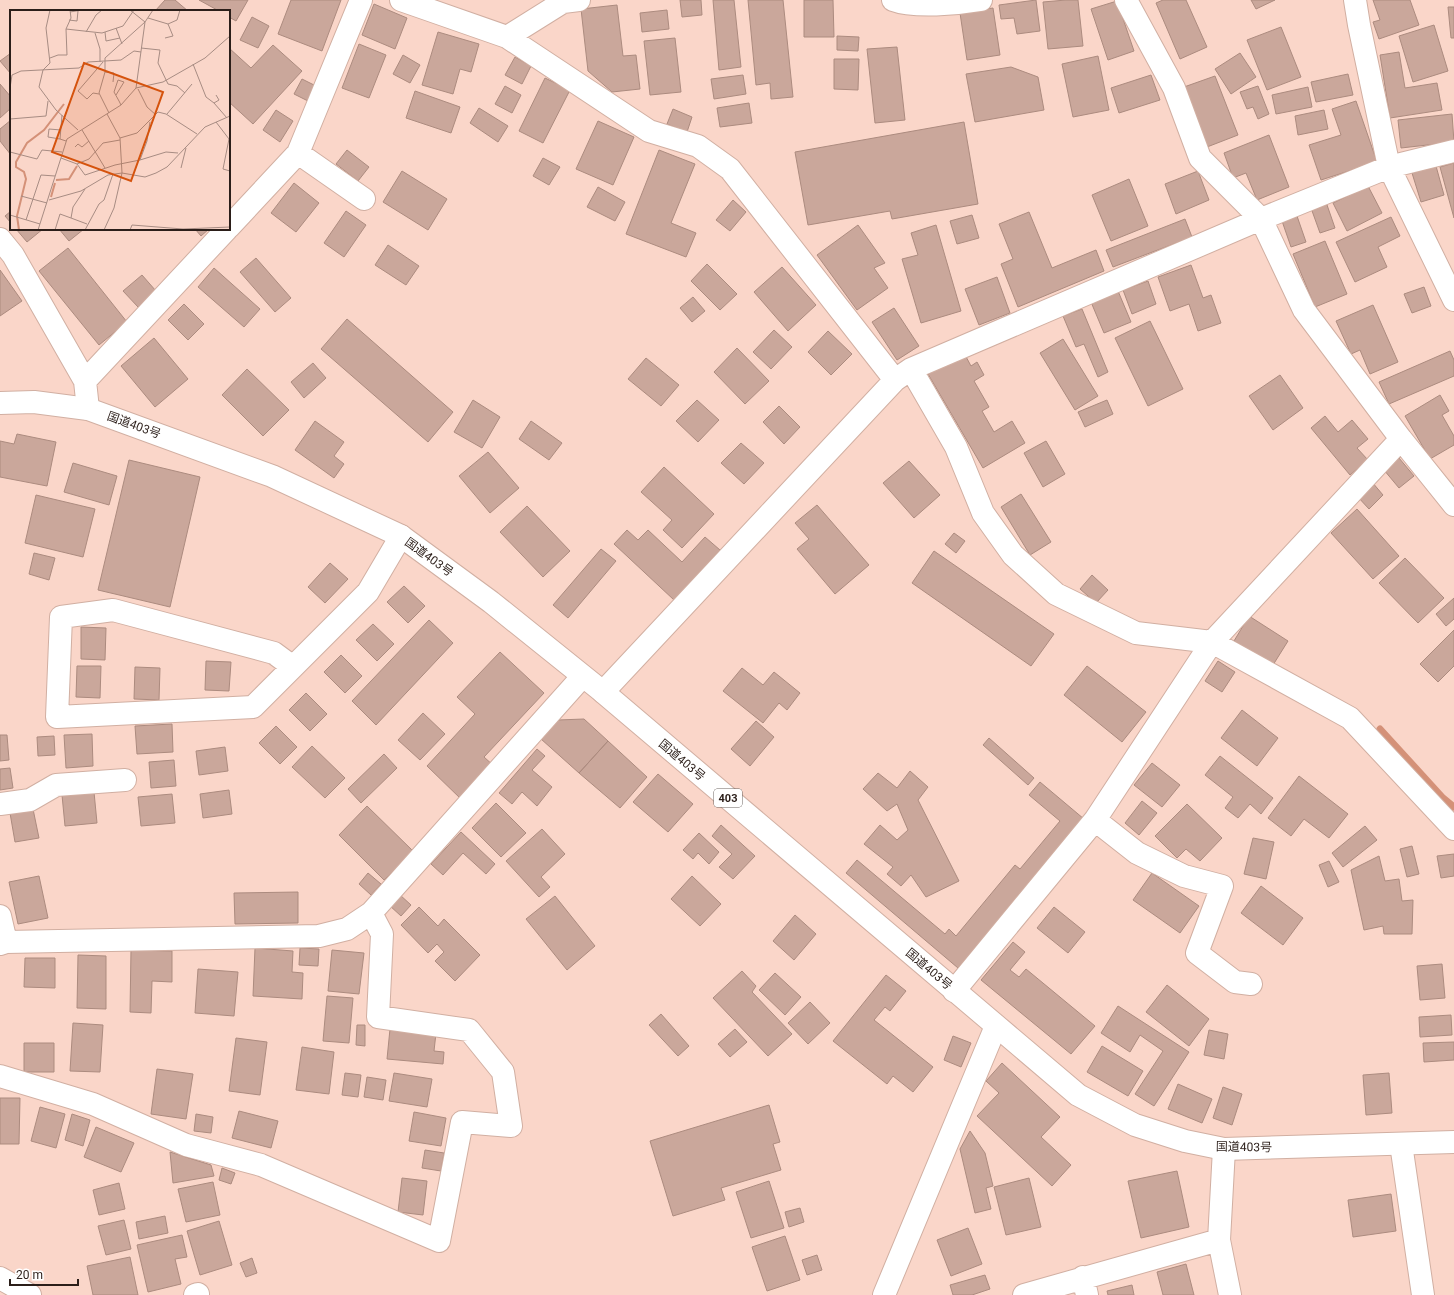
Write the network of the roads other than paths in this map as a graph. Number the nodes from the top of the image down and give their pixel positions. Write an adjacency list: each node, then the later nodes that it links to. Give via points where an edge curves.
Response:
1 (361, 0): 10 (main road)
2 (401, 0): 8 (main road)
3 (579, 0): 8 (main road, via 563,2)
4 (893, 0): 5 (main road, via 904,4)
5 (980, 0)
6 (1126, 0): 13 (main road, via 1174,88 1200,158)
7 (1355, 0): 11 (main road, via 1358,25)
8 (507, 38): 18 (main road, via 649,131 698,146 730,169)
9 (1454, 151): 11 (main road)
10 (298, 153): 12 (main road); 14 (main road)
11 (1389, 167): 13 (main road); 17 (main road)
12 (364, 199)
13 (1260, 219): 18 (main road); 22 (main road, via 1304,310)
14 (230, 226)
15 (226, 230): 19 (main road)
16 (0, 239): 19 (main road, via 14,254)
17 (1453, 297)
18 (903, 375): 25 (main road, via 956,447 983,513 1018,560 1056,594 1136,633); 28 (main road)
19 (86, 381): 21 (main road)
20 (0, 403): 21 (main road, 国道403号 / 403, via 34,402)
21 (88, 409): 24 (main road, 国道403号 / 403, via 272,476)
22 (1400, 439): 23 (main road); 25 (main road)
23 (1454, 505)
24 (401, 536): 26 (main road, via 368,592); 27 (main road, 国道403号 / 403, via 491,602)
25 (1212, 642): 31 (main road); 32 (main road, via 1350,718)
26 (293, 667): 26 (main road, via 253,707 57,717 61,617 113,610 274,653)
27 (582, 677): 28 (main road, 国道403号 / 403); 33 (main road)
28 (603, 692): 37 (main road, 国道403号 / 403)
29 (125, 780): 30 (main road, via 56,785 30,800)
30 (0, 804)
31 (1095, 820): 36 (main road, via 1137,853 1184,876 1222,886 1197,953 1235,982); 37 (main road)
32 (1454, 829)
33 (371, 913): 35 (main road, via 347,929 319,936); 39 (main road, via 382,934 378,1017 469,1030 503,1072 511,1126 462,1122 439,1241 261,1165 186,1146 93,1104)
34 (0, 916): 35 (main road)
35 (3, 943)
36 (1252, 984)
37 (954, 991): 38 (main road, 国道403号 / 403)
38 (996, 1026): 42 (main road, 国道403号 / 403, via 1078,1095 1135,1125 1185,1141); 47 (main road)
39 (0, 1076)
40 (1454, 1142): 41 (main road, 国道403号 / 403)
41 (1401, 1144): 42 (main road, 国道403号 / 403); 50 (main road)
42 (1224, 1149): 43 (main road)
43 (1219, 1240): 45 (main road); 49 (main road)
44 (0, 1278): 46 (main road)
45 (1085, 1286): 48 (main road)
46 (30, 1295)
47 (884, 1295)
48 (1024, 1295)
49 (1230, 1295)
50 (1423, 1295)

